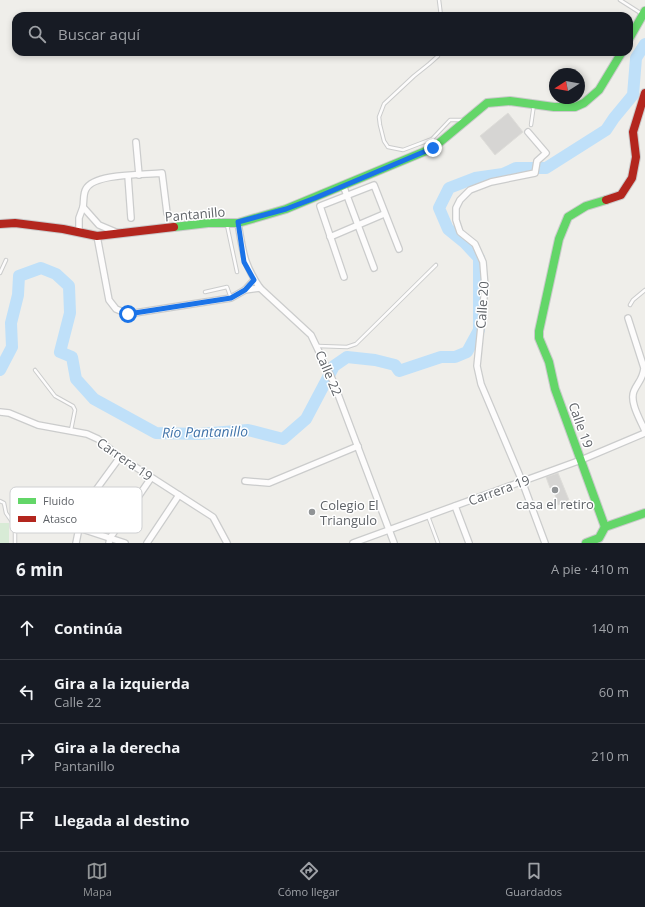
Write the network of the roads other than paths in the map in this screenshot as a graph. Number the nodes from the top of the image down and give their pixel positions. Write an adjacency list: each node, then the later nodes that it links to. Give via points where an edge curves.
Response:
1 (439, 0): 3 (lane)
2 (620, 0): 4 (lane)
3 (440, 12)
4 (644, 13): 5 (main road)
5 (633, 32)
6 (438, 56): 10 (lane, via 384,104 379,117 384,141 388,146 403,150 432,139 450,120)
7 (620, 56): 9 (main road, Pantanillo, via 594,98 586,104 575,108)
8 (645, 94): 52 (main road, Calle 19, via 633,132 636,157 632,178 621,195 586,206 568,217 560,239 539,331 555,389)
9 (534, 104): 10 (main road, Pantanillo, via 492,101); 11 (lane)
10 (468, 120): 16 (main road, Pantanillo, via 433,148)
11 (531, 125)
12 (528, 132): 55 (street, Calle 20, via 546,153 537,161 535,173 491,182 470,190 456,208 460,232 475,244 483,262 485,287 477,366 481,384)
13 (136, 142): 14 (street)
14 (139, 175): 15 (street); 19 (street, via 162,173)
15 (128, 176): 18 (street, via 102,178 90,182 85,190); 21 (street)
16 (343, 185): 17 (street); 22 (main road, Pantanillo, via 286,209)
17 (347, 195): 20 (street, via 374,185); 25 (street); 29 (street, via 320,206)
18 (83, 207): 26 (street, via 79,218); 27 (street, via 99,225)
19 (167, 213)
20 (384, 214): 25 (street); 30 (street)
21 (131, 218)
22 (238, 222): 23 (main road, Pantanillo); 37 (street, Calle 22, via 244,262)
23 (227, 223): 27 (main road, Pantanillo); 34 (lane)
24 (0, 224): 26 (main road, Pantanillo, via 16,222)
25 (358, 225): 29 (street); 33 (street)
26 (79, 233): 28 (main road, Pantanillo)
27 (120, 234): 28 (main road, Pantanillo)
28 (97, 236): 42 (street, via 109,300 116,309 128,314)
29 (330, 237): 36 (street)
30 (399, 249)
31 (6, 260): 35 (lane)
32 (436, 265): 45 (lane, via 356,344 347,347)
33 (374, 268)
34 (237, 272)
35 (0, 273)
36 (344, 277)
37 (254, 280): 38 (street, Calle 22); 39 (street)
38 (260, 288): 39 (street); 45 (street, Calle 22, via 311,335)
39 (245, 290): 42 (street)
40 (645, 290): 43 (lane)
41 (205, 292): 42 (lane, via 227,287)
42 (231, 298)
43 (630, 305)
44 (628, 318): 49 (street, via 644,368 641,382 633,398)
45 (318, 346): 50 (street, Calle 22)
46 (35, 370): 48 (lane, via 55,396 73,406 75,410)
47 (0, 412): 48 (street, Carrera 19, via 38,425)
48 (71, 430): 51 (street, Carrera 19, via 98,439)
49 (645, 432): 52 (street, Carrera 19)
50 (358, 446): 54 (street, via 269,483); 65 (street, Calle 22)
51 (120, 457): 53 (street, Carrera 19); 56 (street)
52 (581, 460): 55 (street, Carrera 19); 64 (main road, Calle 19)
53 (151, 478): 57 (street); 58 (street, Carrera 19)
54 (245, 481)
55 (522, 481): 60 (street, Carrera 19); 80 (street, Calle 20)
56 (98, 487)
57 (142, 492)
58 (179, 495): 74 (street); 75 (street, Carrera 19, via 213,517)
59 (0, 500): 63 (lane, via 4,503)
60 (455, 506): 62 (street, Carrera 19); 79 (street)
61 (645, 513): 64 (main road)
62 (428, 516): 65 (street, Carrera 19); 78 (lane)
63 (10, 518)
64 (605, 527): 70 (main road)
65 (389, 530): 76 (street, Carrera 19); 77 (street, Calle 22)
66 (16, 533): 71 (lane)
67 (78, 533): 72 (street)
68 (92, 533): 69 (street)
69 (110, 540): 73 (street)
70 (600, 540): 81 (main road)
71 (15, 543)
72 (76, 543)
73 (125, 543)
74 (147, 543)
75 (227, 543)
76 (353, 543)
77 (394, 543)
78 (438, 543)
79 (469, 543)
80 (545, 543)
81 (586, 543)

